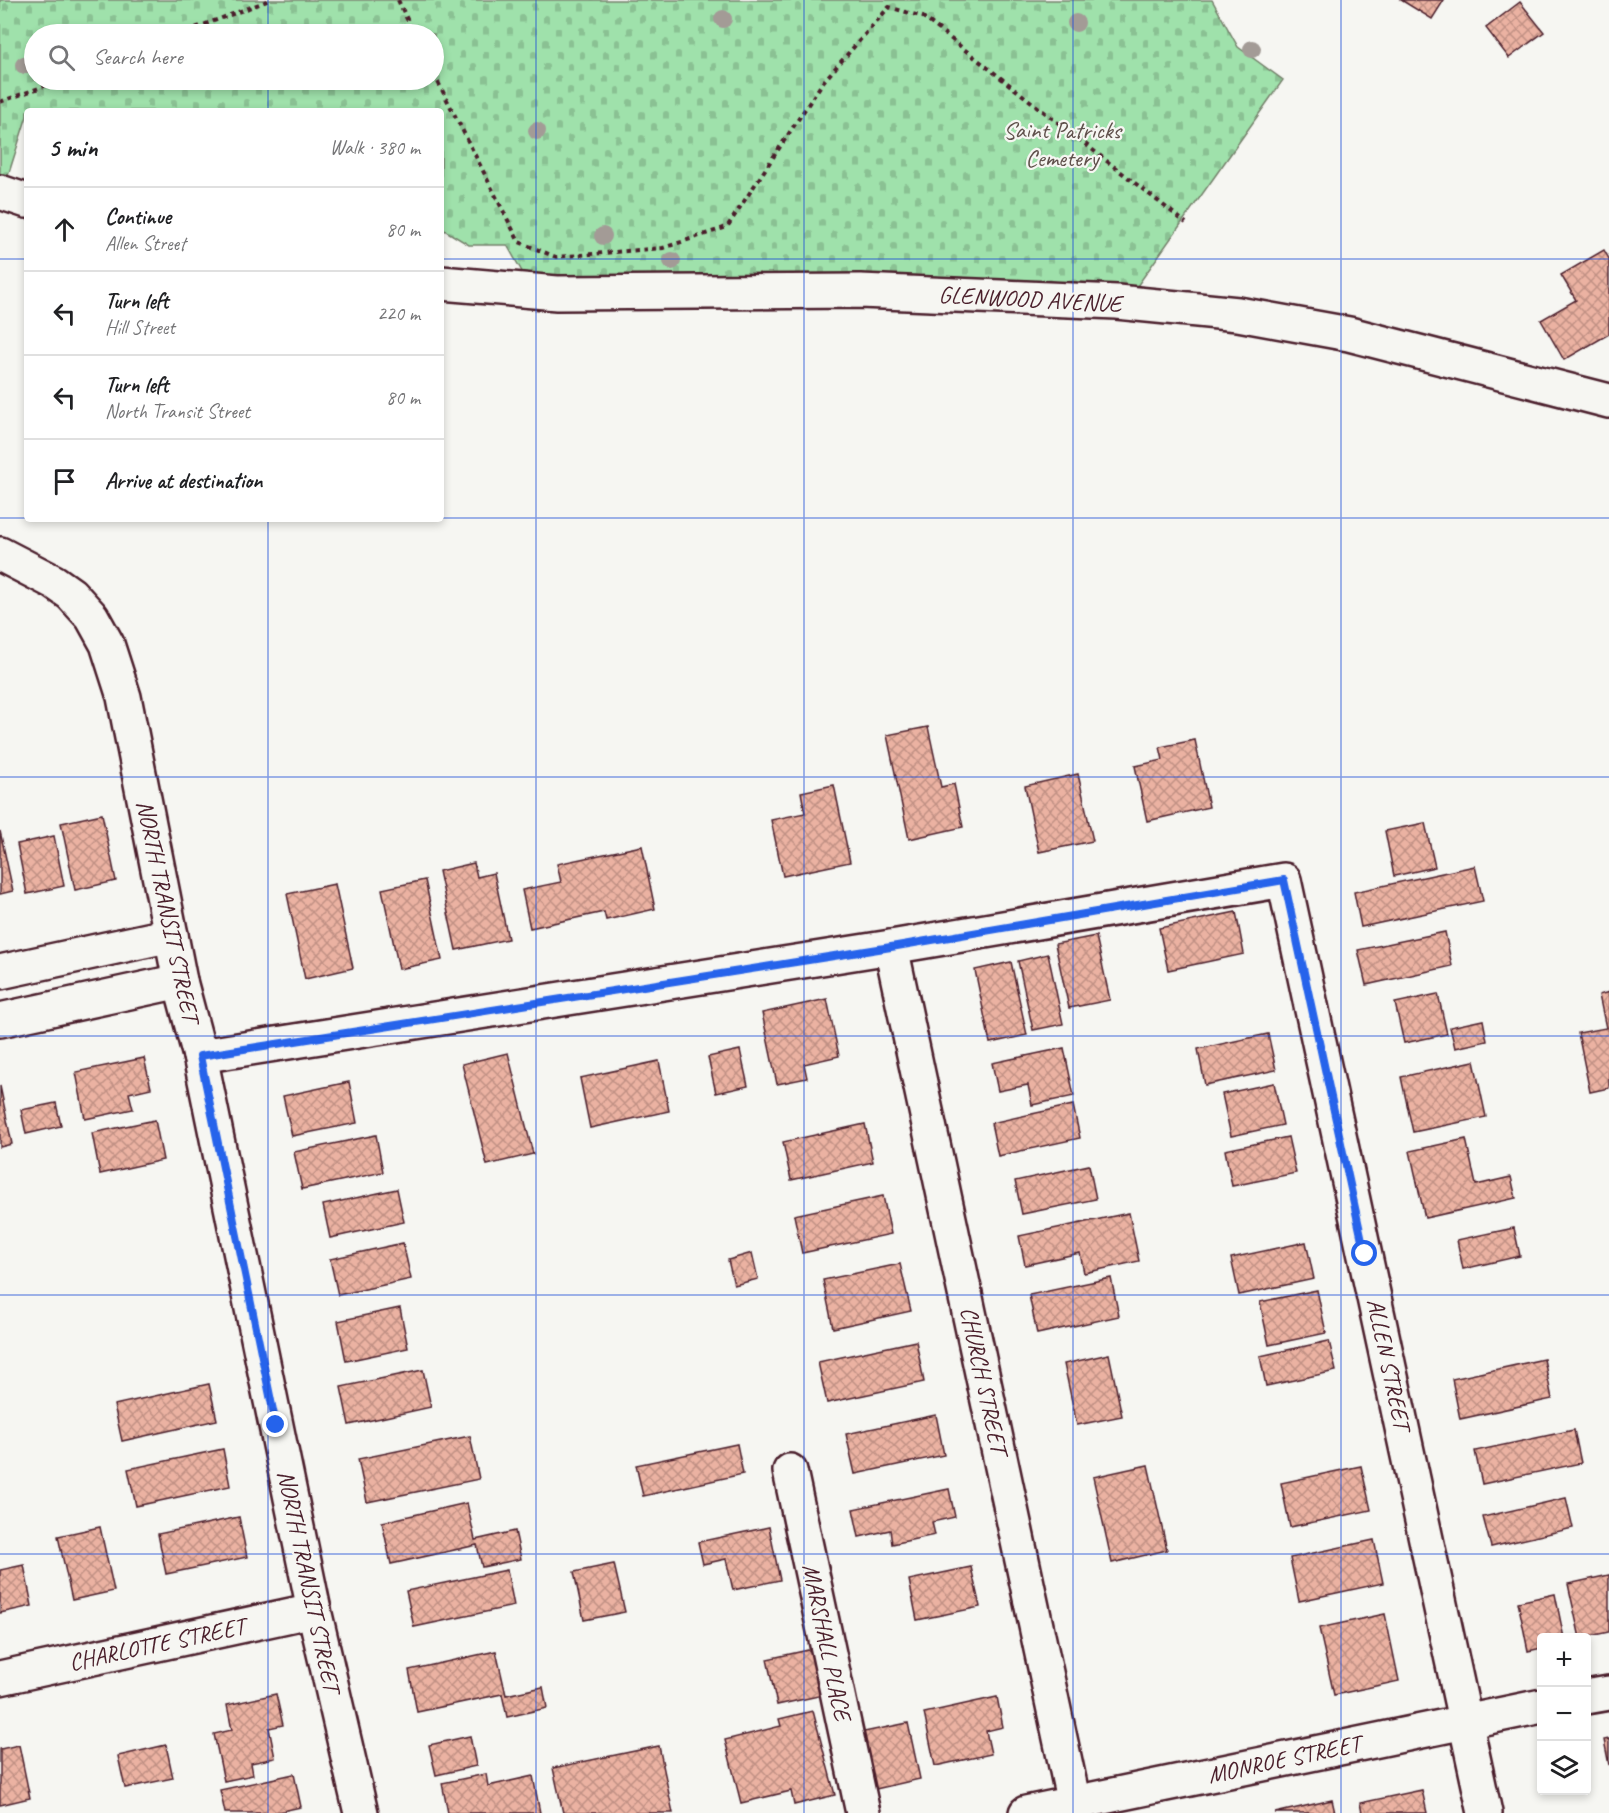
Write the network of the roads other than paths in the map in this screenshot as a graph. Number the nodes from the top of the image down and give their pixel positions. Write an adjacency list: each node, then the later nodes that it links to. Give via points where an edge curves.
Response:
1 (0, 192): 2 (street)
2 (24, 200)
3 (444, 283): 4 (street, GLENWOOD AVENUE, via 557,293 860,291 1117,302 1238,315 1349,334)
4 (1609, 401)
5 (0, 554): 6 (street, NORTH TRANSIT STREET, via 71,594 92,617 107,644 124,697)
6 (171, 935): 8 (street); 9 (street, NORTH TRANSIT STREET)
7 (891, 947): 11 (street); 18 (street, ALLEN STREET, via 1284,880); 19 (street, CHURCH STREET)
8 (0, 972)
9 (180, 981): 10 (street); 11 (street, NORTH TRANSIT STREET)
10 (0, 1020)
11 (200, 1056): 13 (street, NORTH TRANSIT STREET)
12 (790, 1471): 21 (street, MARSHALL PLACE)
13 (314, 1610): 14 (street, CHARLOTTE STREET); 20 (street, NORTH TRANSIT STREET)
14 (0, 1678)
15 (1609, 1693): 16 (street)
16 (1591, 1696)
17 (1537, 1707): 18 (street, MONROE STREET)
18 (1466, 1721): 19 (street, MONROE STREET); 23 (street, ALLEN STREET)
19 (1075, 1808): 22 (street, MONROE STREET)
20 (361, 1813)
21 (863, 1813)
22 (1026, 1813)
23 (1485, 1813)

